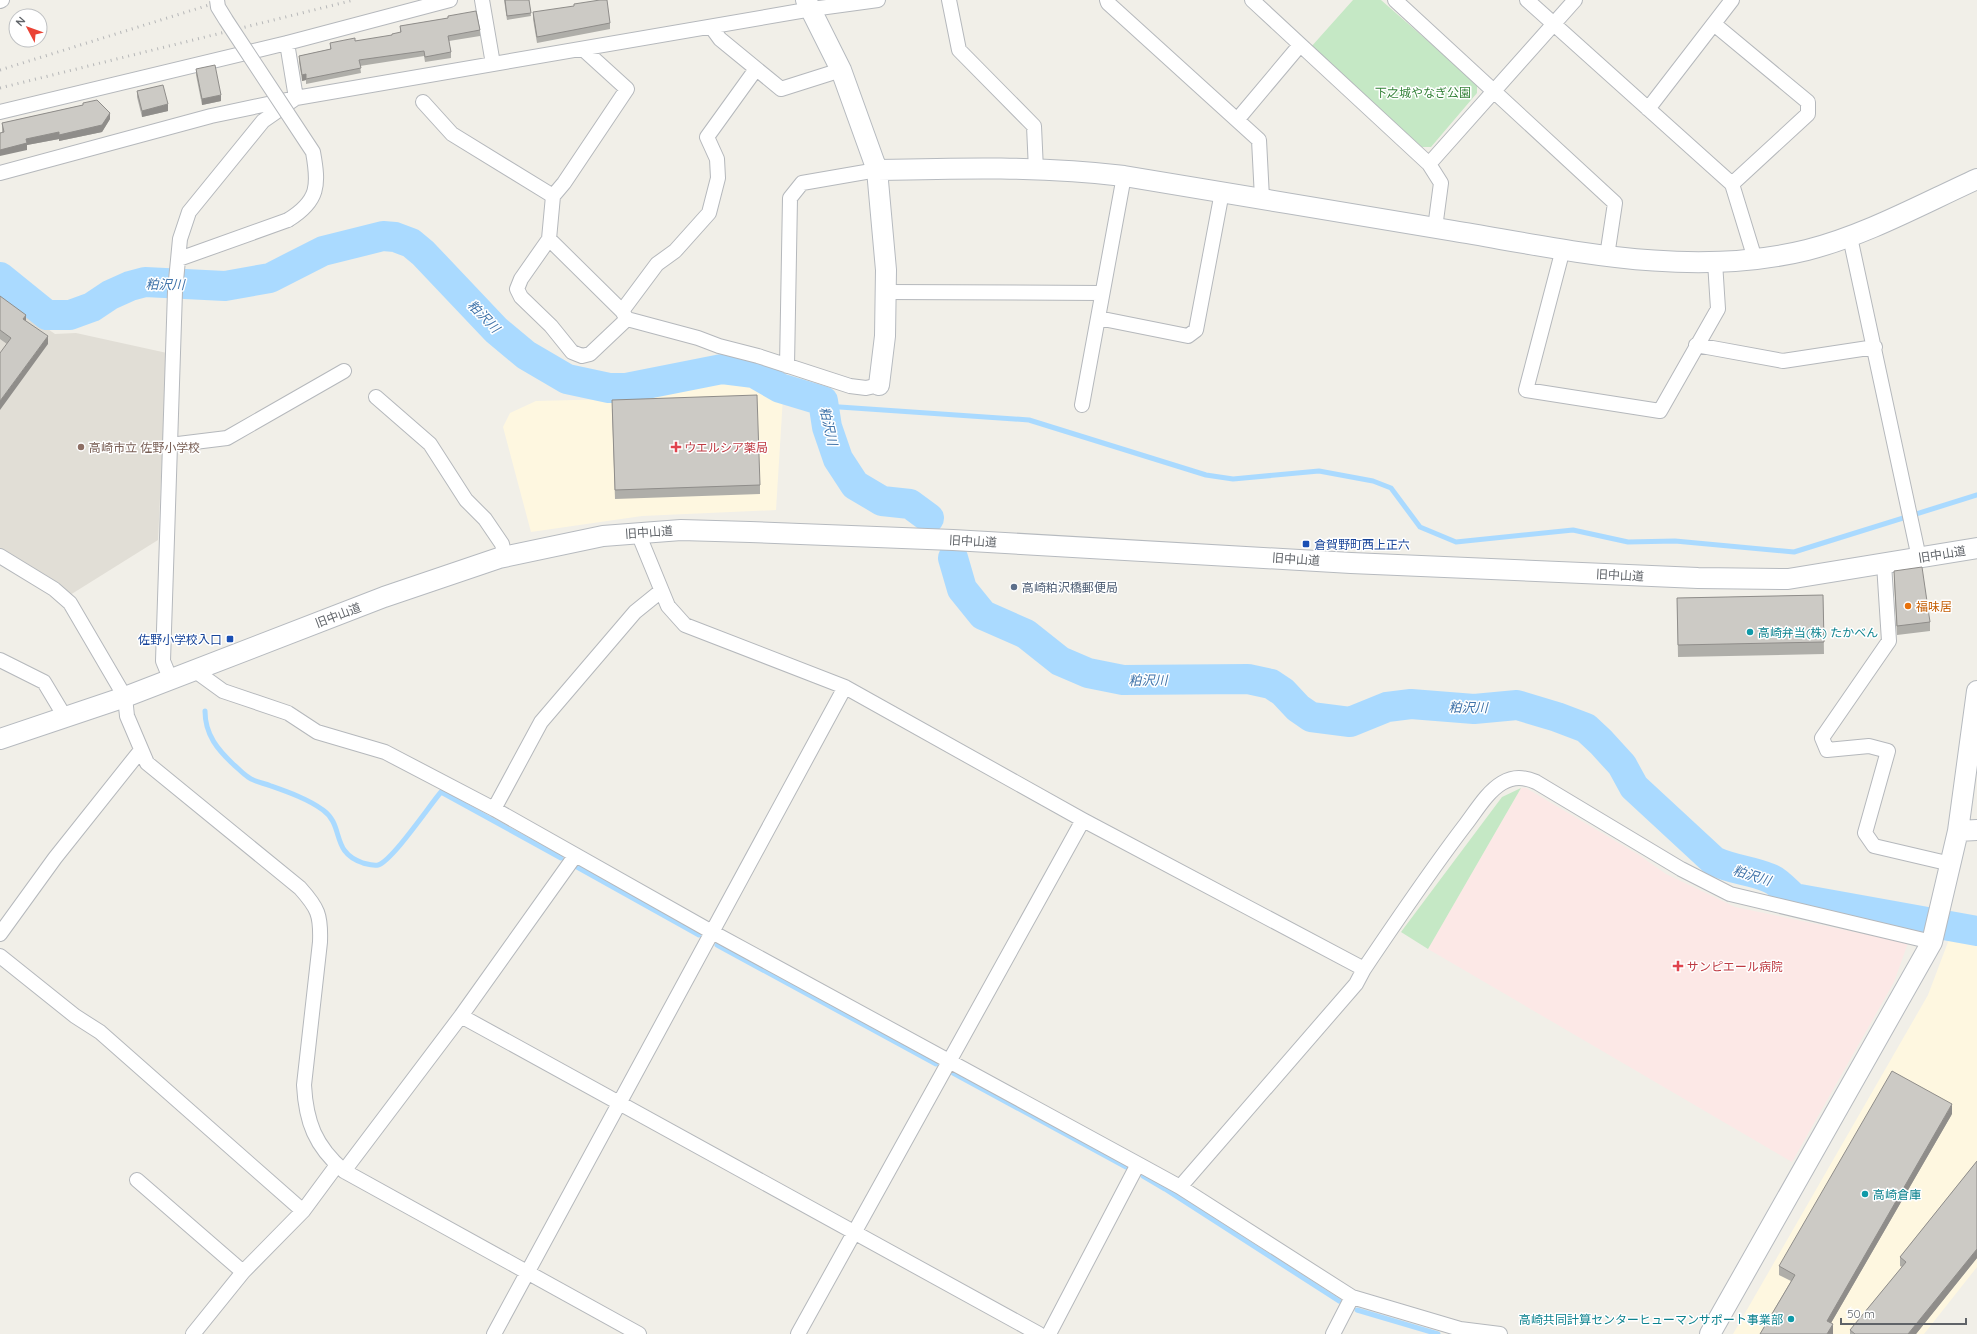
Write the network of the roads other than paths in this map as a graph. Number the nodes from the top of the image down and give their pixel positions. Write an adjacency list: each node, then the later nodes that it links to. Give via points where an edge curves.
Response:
1 (217, 0): 43 (street, bridge, via 226,20 313,152 317,172 316,190 305,208 288,220)
2 (450, 0): 16 (street)
3 (482, 0): 19 (street)
4 (878, 0): 12 (street)
5 (949, 0): 30 (street, via 959,50 1034,126)
6 (1107, 0): 27 (street)
7 (1252, 0): 17 (street)
8 (1395, 0): 22 (street)
9 (1527, 0): 13 (street)
10 (1575, 0): 13 (street)
11 (1732, 0): 14 (street)
12 (809, 5): 15 (street); 21 (street)
13 (1554, 24): 22 (street); 25 (street)
14 (1714, 24): 25 (street); 34 (street, via 1808,102 1808,114)
15 (712, 28): 18 (street); 20 (street, via 720,39)
16 (287, 43): 23 (street); 26 (street)
17 (1300, 45): 27 (street); 28 (street)
18 (583, 50): 19 (street); 36 (street, via 628,89)
19 (494, 64): 23 (street)
20 (756, 69): 21 (street, via 781,89); 48 (street, via 708,137 717,159 718,178 709,213 675,251 657,264)
21 (841, 70): 29 (street)
22 (1494, 90): 28 (street); 42 (street, via 1615,202)
23 (296, 98): 31 (street, via 211,116); 43 (street, via 263,120 189,212 180,239)
24 (423, 102): 36 (street, via 452,134)
25 (1648, 109): 34 (street)
26 (0, 112)
27 (1237, 120): 37 (street, via 1259,140)
28 (1429, 164): 38 (street, via 1441,183)
29 (877, 170): 30 (street, via 980,167); 46 (street); 52 (street, via 802,183 790,198)
30 (1036, 170): 32 (street)
31 (0, 173)
32 (1124, 176): 35 (street); 47 (street)
33 (1977, 179): 39 (street)
34 (1732, 184): 44 (street)
35 (1222, 192): 37 (street); 49 (street, via 1196,330 1188,336)
36 (553, 196): 40 (street)
37 (1262, 198): 38 (street)
38 (1435, 228): 41 (street)
39 (1850, 237): 44 (street, via 1806,250); 51 (street)
40 (549, 239): 48 (street); 48 (street, via 521,279 517,289 521,297 551,326 572,352 582,356 590,354)
41 (1563, 249): 42 (street); 50 (street, via 1526,390 1660,411)
42 (1607, 256): 45 (street, via 1660,262)
43 (179, 259): 57 (street, via 175,291)
44 (1755, 259): 45 (street)
45 (1715, 262): 50 (street, via 1718,309)
46 (886, 292): 47 (street); 54 (street, via 885,336)
47 (1102, 293): 49 (street)
48 (624, 315): 52 (street)
49 (1098, 318): 56 (street)
50 (1696, 346): 51 (street, via 1783,361)
51 (1875, 347): 62 (street)
52 (787, 366): 54 (street, via 850,386 866,388)
53 (344, 371): 57 (street, via 227,438)
54 (879, 385)
55 (376, 397): 61 (street, via 430,444 466,500 486,519 502,544)
56 (1082, 405)
57 (170, 445): 67 (street, via 163,661)
58 (638, 533): 61 (street, 旧中山道, via 567,542); 63 (street, 旧中山道, via 704,531 953,540 1351,563 1698,578 1788,579); 64 (street)
59 (1977, 548): 62 (street, 旧中山道)
60 (0, 556): 70 (street, via 54,589 70,602)
61 (505, 557): 66 (street, 旧中山道, via 384,597)
62 (1919, 558): 63 (street, 旧中山道)
63 (1884, 564): 80 (street, via 1889,641 1822,738 1827,750 1869,746 1888,751 1865,833 1874,846)
64 (661, 591): 68 (street, via 676,617 693,629); 75 (street, via 634,612 541,722)
65 (0, 660): 71 (street, via 44,682)
66 (194, 670): 67 (street, 旧中山道); 75 (street, via 223,691 288,714 317,732 385,752)
67 (170, 678): 70 (street, 旧中山道)
68 (845, 687): 76 (street); 81 (street)
69 (1977, 691): 72 (street)
70 (125, 697): 71 (street, 旧中山道); 74 (street, via 127,716)
71 (65, 717): 73 (street, 旧中山道)
72 (1975, 724): 78 (street)
73 (0, 739)
74 (141, 750): 82 (street, via 54,858); 90 (street, via 147,763 300,888 314,904 321,922 304,1085 305,1108 312,1132)
75 (494, 809): 79 (street)
76 (1083, 820): 85 (street); 87 (street)
77 (1977, 830): 78 (street)
78 (1958, 831): 80 (street)
79 (575, 856): 81 (street); 86 (street)
80 (1951, 864): 83 (street)
81 (712, 932): 87 (street); 88 (street)
82 (0, 934)
83 (1933, 937): 85 (street, via 1730,894 1681,869 1525,777 1501,783 1490,793 1436,863); 106 (street)
84 (0, 956): 93 (street, via 75,1016 100,1032)
85 (1364, 968): 92 (street, via 1356,984)
86 (461, 1016): 88 (street); 90 (street)
87 (948, 1061): 89 (street); 94 (street)
88 (618, 1104): 94 (street); 96 (street)
89 (1138, 1164): 92 (street); 103 (street)
90 (340, 1168): 93 (street); 96 (street)
91 (137, 1180): 95 (street)
92 (1180, 1187): 97 (street)
93 (303, 1211): 95 (street)
94 (854, 1233): 101 (street); 102 (street)
95 (243, 1272): 98 (street)
96 (528, 1273): 99 (street); 100 (street)
97 (1352, 1297): 104 (street); 105 (street, via 1460,1329)
98 (193, 1334)
99 (494, 1334)
100 (639, 1334)
101 (798, 1334)
102 (1039, 1334)
103 (1049, 1334)
104 (1332, 1334)
105 (1500, 1334)
106 (1710, 1334)

